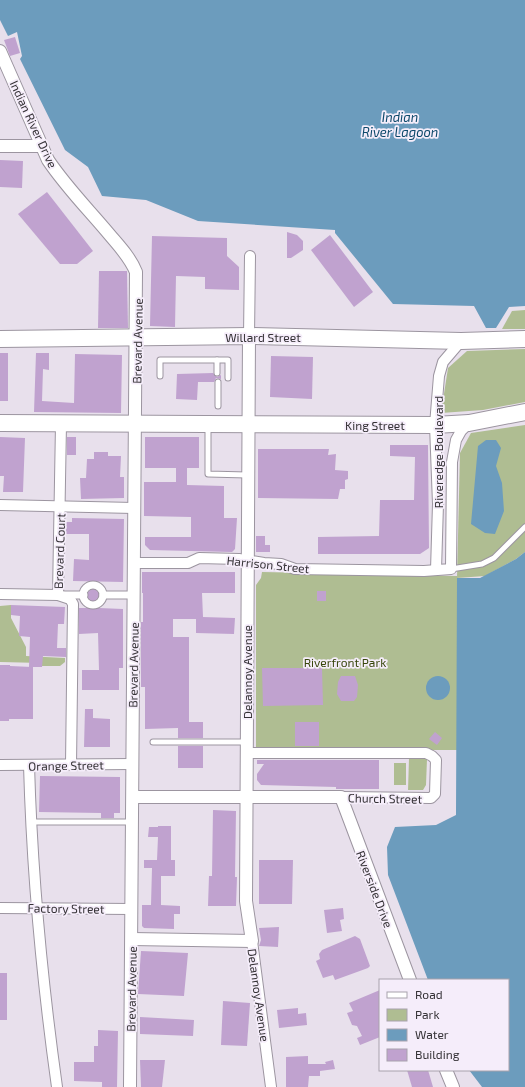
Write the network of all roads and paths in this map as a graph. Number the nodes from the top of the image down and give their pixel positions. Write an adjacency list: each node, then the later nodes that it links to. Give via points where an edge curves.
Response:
1 (0, 51): 3 (street, Indian River Drive)
2 (0, 146): 3 (street)
3 (41, 146): 4 (street, Indian River Drive, via 59,176)
4 (121, 248): 7 (street, Brevard Avenue, via 136,272)
5 (250, 256): 6 (street, Delannoy Avenue)
6 (249, 336): 7 (main road, Willard Street); 10 (main road, Willard Street); 23 (street, Delannoy Avenue)
7 (137, 338): 8 (main road, Willard Street); 21 (street, Brevard Avenue)
8 (0, 339)
9 (525, 340): 10 (main road, Willard Street)
10 (461, 341): 24 (street, Riveredge Boulevard, via 443,362 439,376)
11 (217, 360): 12 (lane); 13 (lane, via 160,360); 14 (lane, via 228,360)
12 (218, 373)
13 (160, 376)
14 (228, 378)
15 (218, 382): 16 (lane)
16 (218, 406)
17 (525, 412): 19 (main road, King Street)
18 (0, 423): 20 (main road, King Street)
19 (469, 423): 24 (main road, King Street); 32 (street, Riveredge Boulevard, via 456,440 452,462)
20 (61, 424): 21 (main road, King Street); 27 (street, Brevard Court)
21 (136, 424): 22 (main road, King Street); 28 (street, Brevard Avenue)
22 (208, 424): 23 (main road, King Street); 25 (lane, via 208,474)
23 (248, 425): 24 (main road, King Street); 25 (street, Delannoy Avenue)
24 (435, 425): 33 (street, Riveredge Boulevard, via 438,504)
25 (248, 475): 30 (street, Delannoy Avenue)
26 (0, 505): 27 (street)
27 (60, 506): 28 (street); 35 (street, Brevard Court)
28 (134, 508): 31 (street, Brevard Avenue)
29 (525, 527): 32 (lane, via 494,558 482,564)
30 (248, 560): 31 (street, Harrison Street, via 199,558 188,563); 33 (street, Harrison Street, via 281,564 295,569); 40 (street, Delannoy Avenue)
31 (134, 562): 38 (street, Brevard Avenue)
32 (451, 569): 33 (street, Harrison Street)
33 (436, 570)
34 (0, 594): 35 (street)
35 (58, 595): 36 (street); 44 (street, Brevard Court, via 70,599 73,604)
36 (84, 595): 37 (street, via 86,601 92,604 101,601); 37 (street, via 87,587 93,585 99,587)
37 (103, 595): 38 (street)
38 (134, 595): 41 (street, Brevard Avenue)
39 (153, 742): 40 (lane)
40 (247, 747): 46 (street, Delannoy Avenue); 47 (street, Church Street, via 426,753 436,760 435,794 431,798)
41 (132, 764): 44 (street, Orange Street); 45 (street, Brevard Avenue)
42 (0, 765): 43 (street, Orange Street)
43 (29, 765): 44 (street, Orange Street); 48 (street)
44 (71, 765)
45 (133, 797): 46 (street, Church Street); 49 (street, Brevard Avenue)
46 (247, 797): 47 (street, Church Street); 54 (street, Delannoy Avenue, via 246,901)
47 (341, 798): 55 (street, Riverside Drive)
48 (31, 822): 49 (lane); 50 (street)
49 (133, 822): 52 (street, Brevard Avenue)
50 (37, 907): 51 (street, Factory Street); 52 (street, Factory Street); 57 (street)
51 (0, 908)
52 (132, 909): 53 (street, Brevard Avenue)
53 (132, 939): 54 (street); 58 (street, Brevard Avenue)
54 (252, 941): 59 (street, Delannoy Avenue)
55 (410, 979)
56 (446, 1071): 60 (street)
57 (57, 1087)
58 (130, 1087)
59 (271, 1087)
60 (453, 1087)

